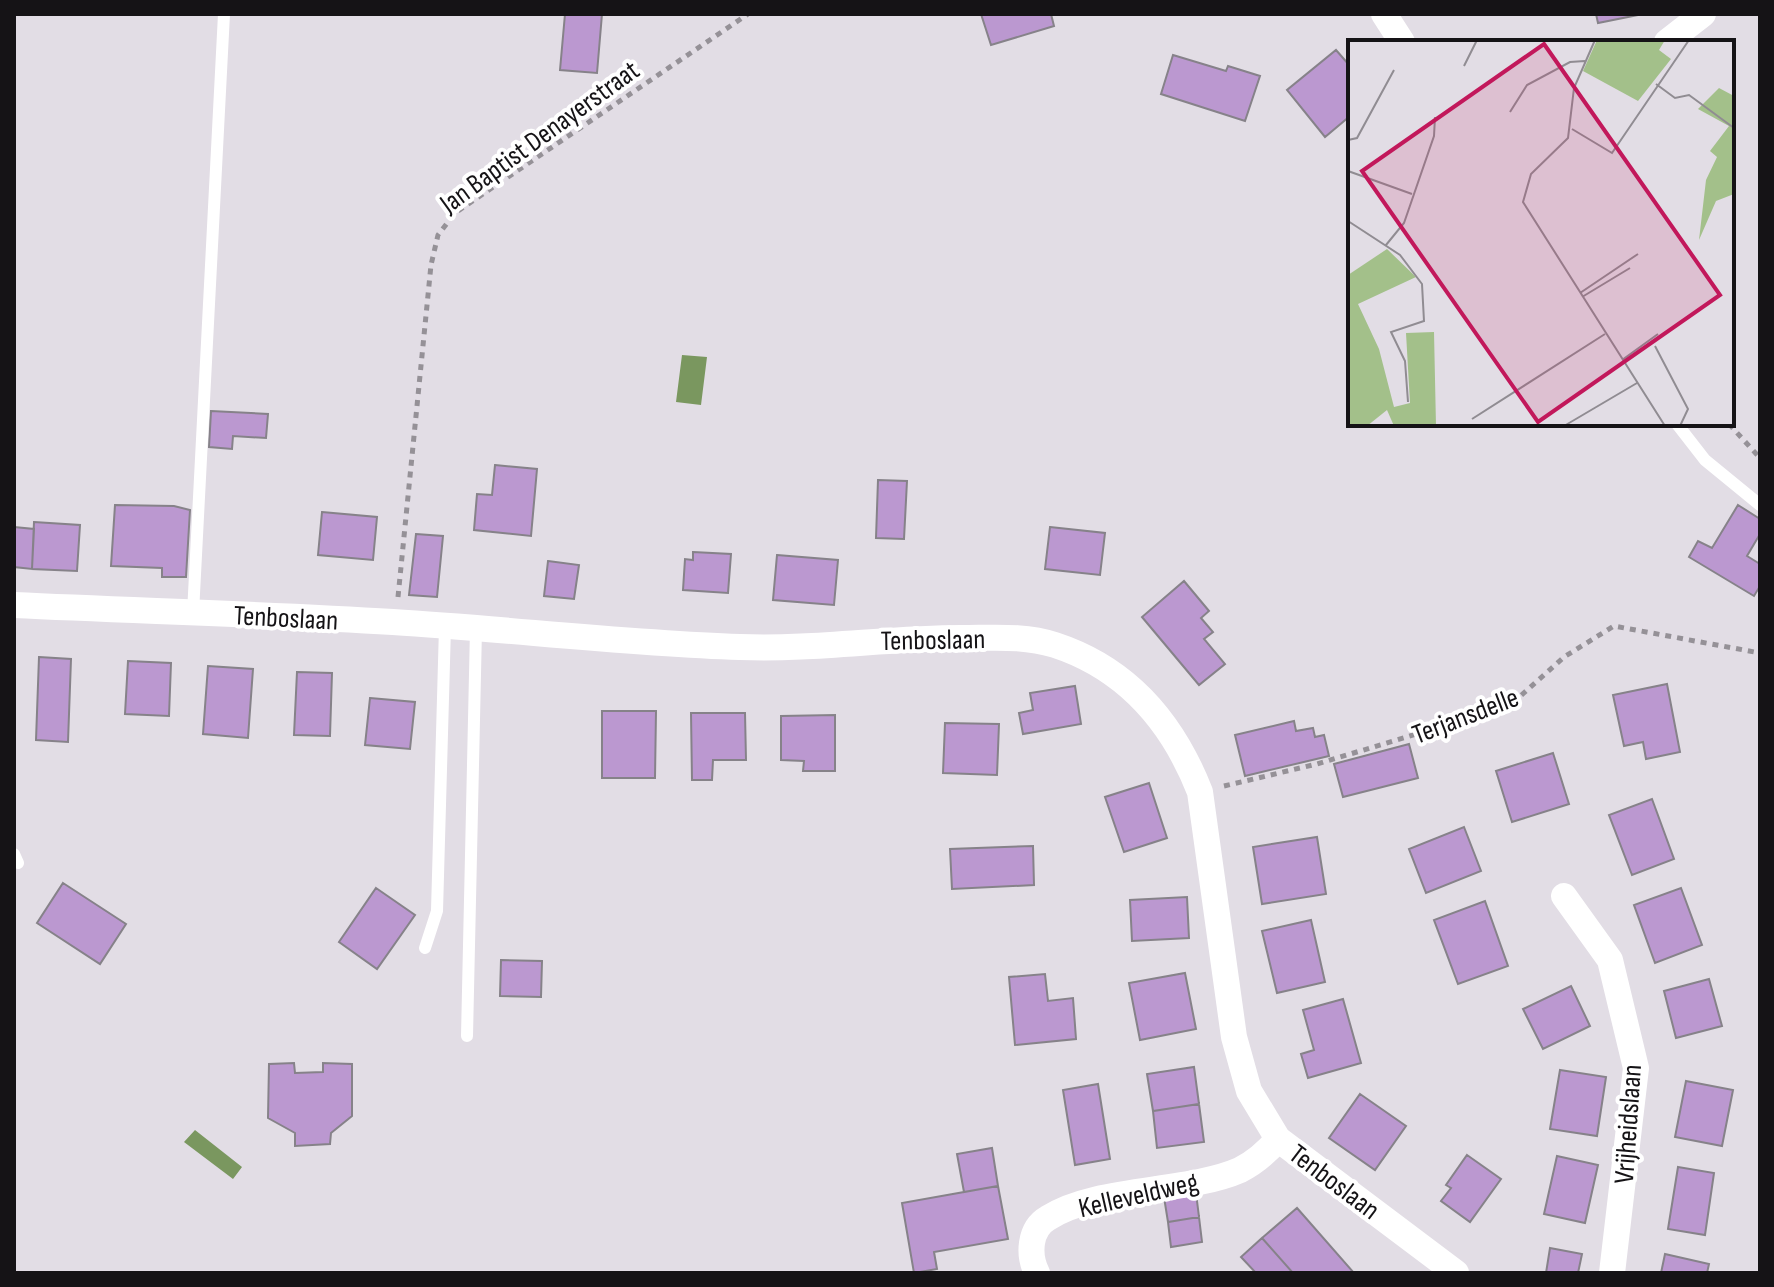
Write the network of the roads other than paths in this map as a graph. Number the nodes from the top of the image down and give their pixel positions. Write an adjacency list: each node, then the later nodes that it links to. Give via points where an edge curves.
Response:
1 (224, 14): 9 (lane)
2 (1384, 14): 4 (street)
3 (1703, 14): 5 (street)
4 (1400, 40)
5 (1670, 40)
6 (1679, 426): 7 (lane, via 1705,460)
7 (1760, 505)
8 (14, 605): 9 (street, Tenboslaan)
9 (193, 613): 10 (street, Tenboslaan)
10 (445, 627): 11 (street, Tenboslaan); 13 (lane, via 437,911)
11 (476, 629): 14 (lane); 15 (street, Tenboslaan, via 742,647 896,638 1032,640 1094,662 1137,690 1166,722 1200,792 1234,1037 1249,1091)
12 (1564, 896): 18 (street, Vrijheidslaan, via 1610,960 1636,1068)
13 (425, 948)
14 (467, 1036)
15 (1278, 1139): 16 (street, Kelleveldweg, via 1262,1157 1238,1171 1085,1204 1047,1218 1031,1246); 17 (street, Tenboslaan)
16 (1037, 1273)
17 (1456, 1273)
18 (1612, 1273)

